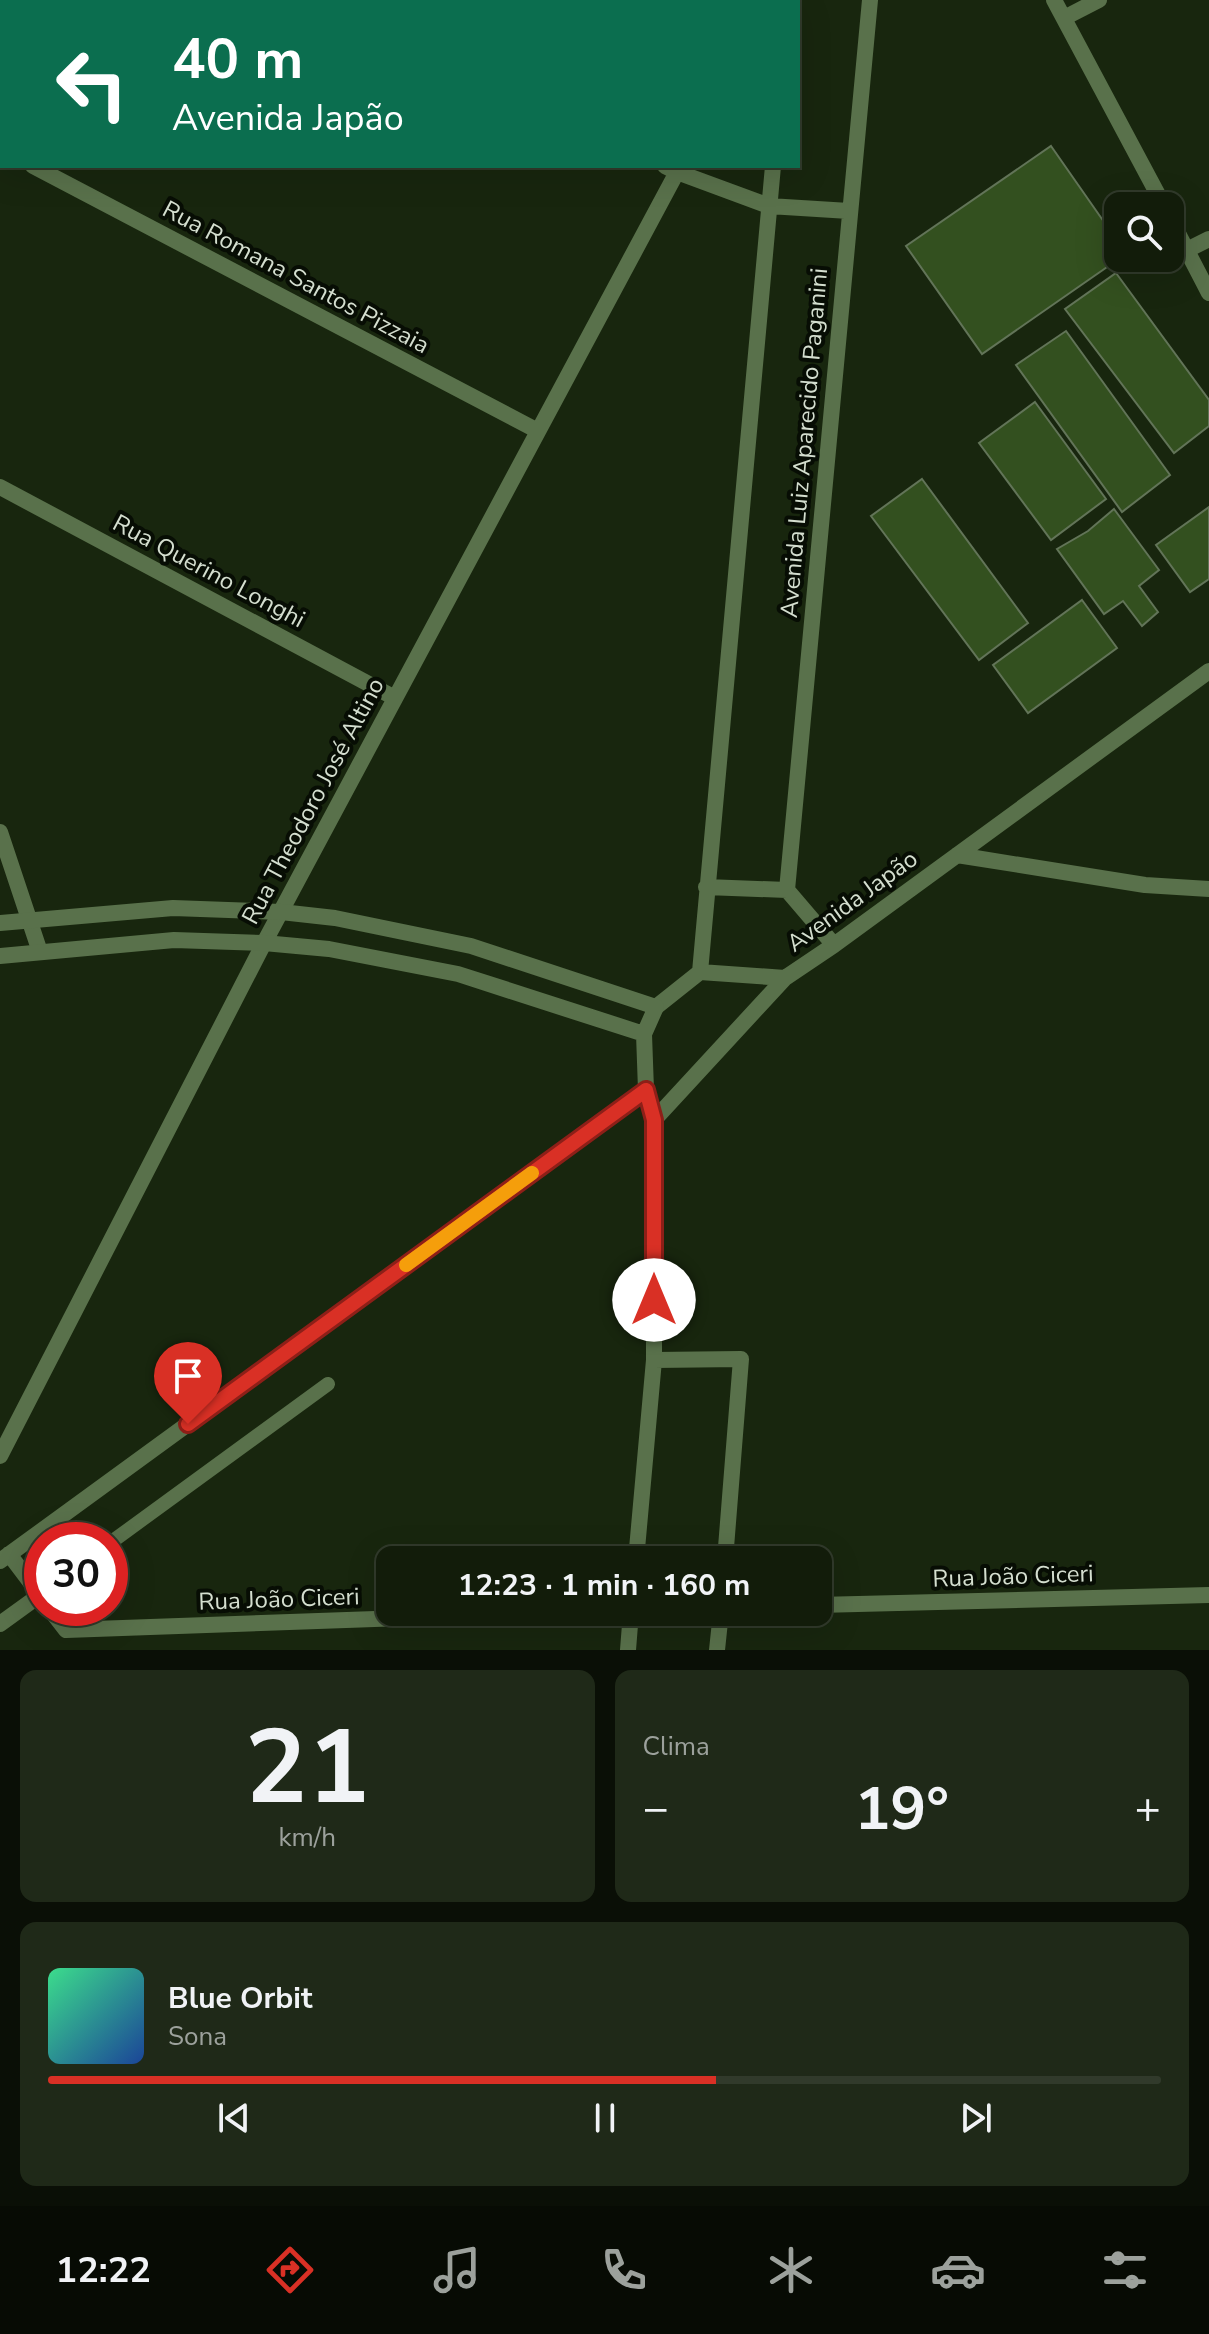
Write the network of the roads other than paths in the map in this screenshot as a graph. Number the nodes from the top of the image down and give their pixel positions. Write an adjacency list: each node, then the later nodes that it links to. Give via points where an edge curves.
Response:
1 (870, 0): 10 (street, Avenida Luiz Aparecido Paganini)
2 (1054, 0): 4 (street)
3 (1099, 0): 4 (street)
4 (1064, 18): 8 (street)
5 (37, 168): 15 (street, Rua Romana Santos Pizzaia)
6 (773, 168): 9 (street)
7 (671, 169): 9 (street); 15 (street, Rua Theodoro José Altino)
8 (1157, 192)
9 (769, 206): 10 (street); 21 (street)
10 (849, 211): 23 (street, Avenida Luiz Aparecido Paganini)
11 (1209, 239): 13 (street)
12 (1184, 244): 13 (street)
13 (1187, 250): 14 (street)
14 (1209, 293)
15 (538, 431): 18 (street, Rua Theodoro José Altino)
16 (0, 487): 18 (street, Rua Querino Longhi)
17 (1209, 671): 20 (street, Avenida Japão)
18 (395, 698): 24 (street, Rua Theodoro José Altino)
19 (0, 832): 25 (street)
20 (957, 855): 22 (street, via 1145,885); 28 (street, Avenida Japão)
21 (706, 887): 23 (street); 31 (street)
22 (1209, 889)
23 (787, 890): 28 (street)
24 (281, 912): 25 (street, via 173,908); 27 (street, Rua Theodoro José Altino); 33 (street, via 471,946)
25 (30, 921): 26 (street); 29 (street)
26 (0, 923)
27 (264, 943): 29 (street, via 174,940); 34 (street, via 329,949 458,974); 39 (street, Rua Theodoro José Altino)
28 (834, 945): 32 (street, Avenida Japão)
29 (40, 952): 30 (street)
30 (0, 956)
31 (700, 972): 32 (street, Avenida Japão); 33 (street)
32 (785, 978): 36 (street)
33 (656, 1007): 34 (street)
34 (644, 1034): 35 (street)
35 (646, 1090): 36 (street); 43 (street)
36 (654, 1120): 37 (street)
37 (654, 1360): 41 (street); 42 (street, via 741,1359)
38 (328, 1384): 40 (lane)
39 (0, 1456)
40 (128, 1530)
41 (637, 1546)
42 (726, 1546)
43 (3, 1553): 44 (street)
44 (24, 1577)
45 (1209, 1595): 46 (street, Rua João Ciceri)
46 (832, 1605)
47 (24, 1609): 49 (street)
48 (376, 1619): 50 (street, Rua João Ciceri, via 66,1630)
49 (0, 1624)
50 (63, 1626)
51 (630, 1626): 53 (street)
52 (720, 1626): 54 (street)
53 (628, 1650)
54 (717, 1650)

